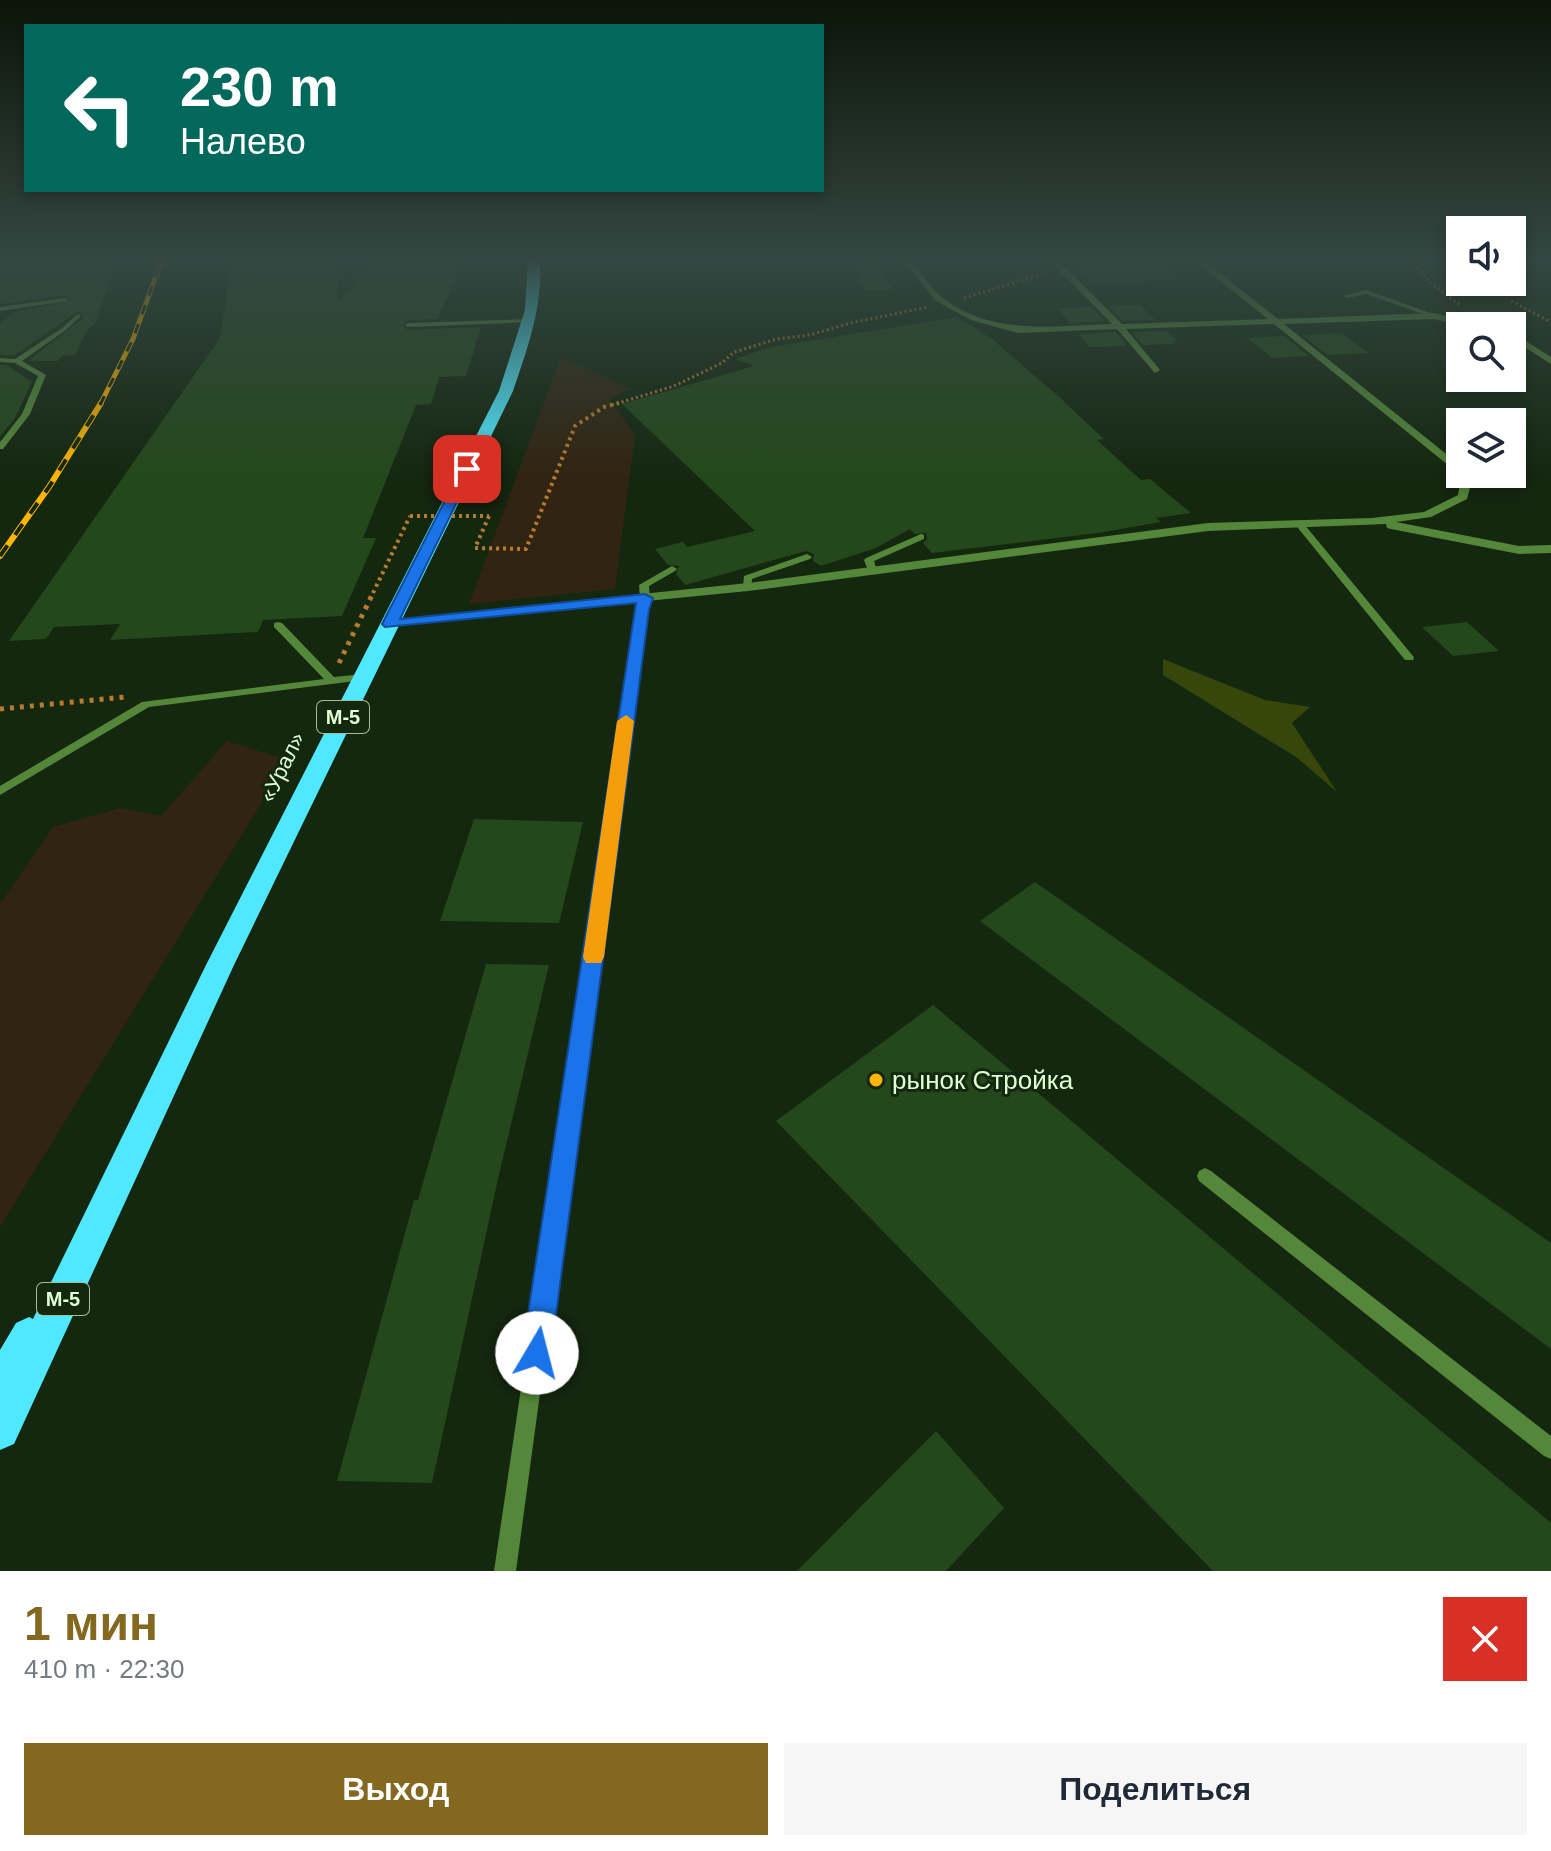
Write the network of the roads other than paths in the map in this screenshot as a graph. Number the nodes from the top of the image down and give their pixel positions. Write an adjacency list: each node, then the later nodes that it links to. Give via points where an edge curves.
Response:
1 (63, 332): 7 (lane)
2 (526, 332): 22 (highway, «Урал» / М-5, via 506,391)
3 (1124, 332): 9 (street)
4 (1290, 332): 11 (street)
5 (1526, 344): 8 (street)
6 (0, 360): 7 (lane)
7 (17, 361): 10 (lane, via 42,375 26,414)
8 (1551, 361)
9 (1155, 370)
10 (0, 447)
11 (1446, 459)
12 (1463, 488): 13 (street, via 1463,497 1427,515)
13 (1372, 522): 14 (street); 16 (street, via 1519,550)
14 (1301, 526): 19 (street, via 1208,527); 24 (lane)
15 (921, 537): 19 (lane, via 869,560)
16 (1551, 549)
17 (807, 557): 20 (lane, via 747,578)
18 (672, 569): 21 (lane, via 644,585)
19 (872, 571): 20 (street)
20 (748, 587): 21 (street)
21 (645, 598): 22 (street); 33 (lane)
22 (390, 624): 25 (highway, «Урал» / М-5)
23 (278, 625): 26 (lane)
24 (1409, 658)
25 (363, 677): 26 (lane); 28 (highway, «Урал» / М-5)
26 (330, 678): 27 (lane, via 146,704)
27 (0, 791)
28 (125, 1167): 30 (highway, «Урал» / М-5); 31 (highway, «Урал» / М-5)
29 (1205, 1176): 32 (lane)
30 (0, 1387)
31 (0, 1430)
32 (1551, 1449)
33 (505, 1571)

